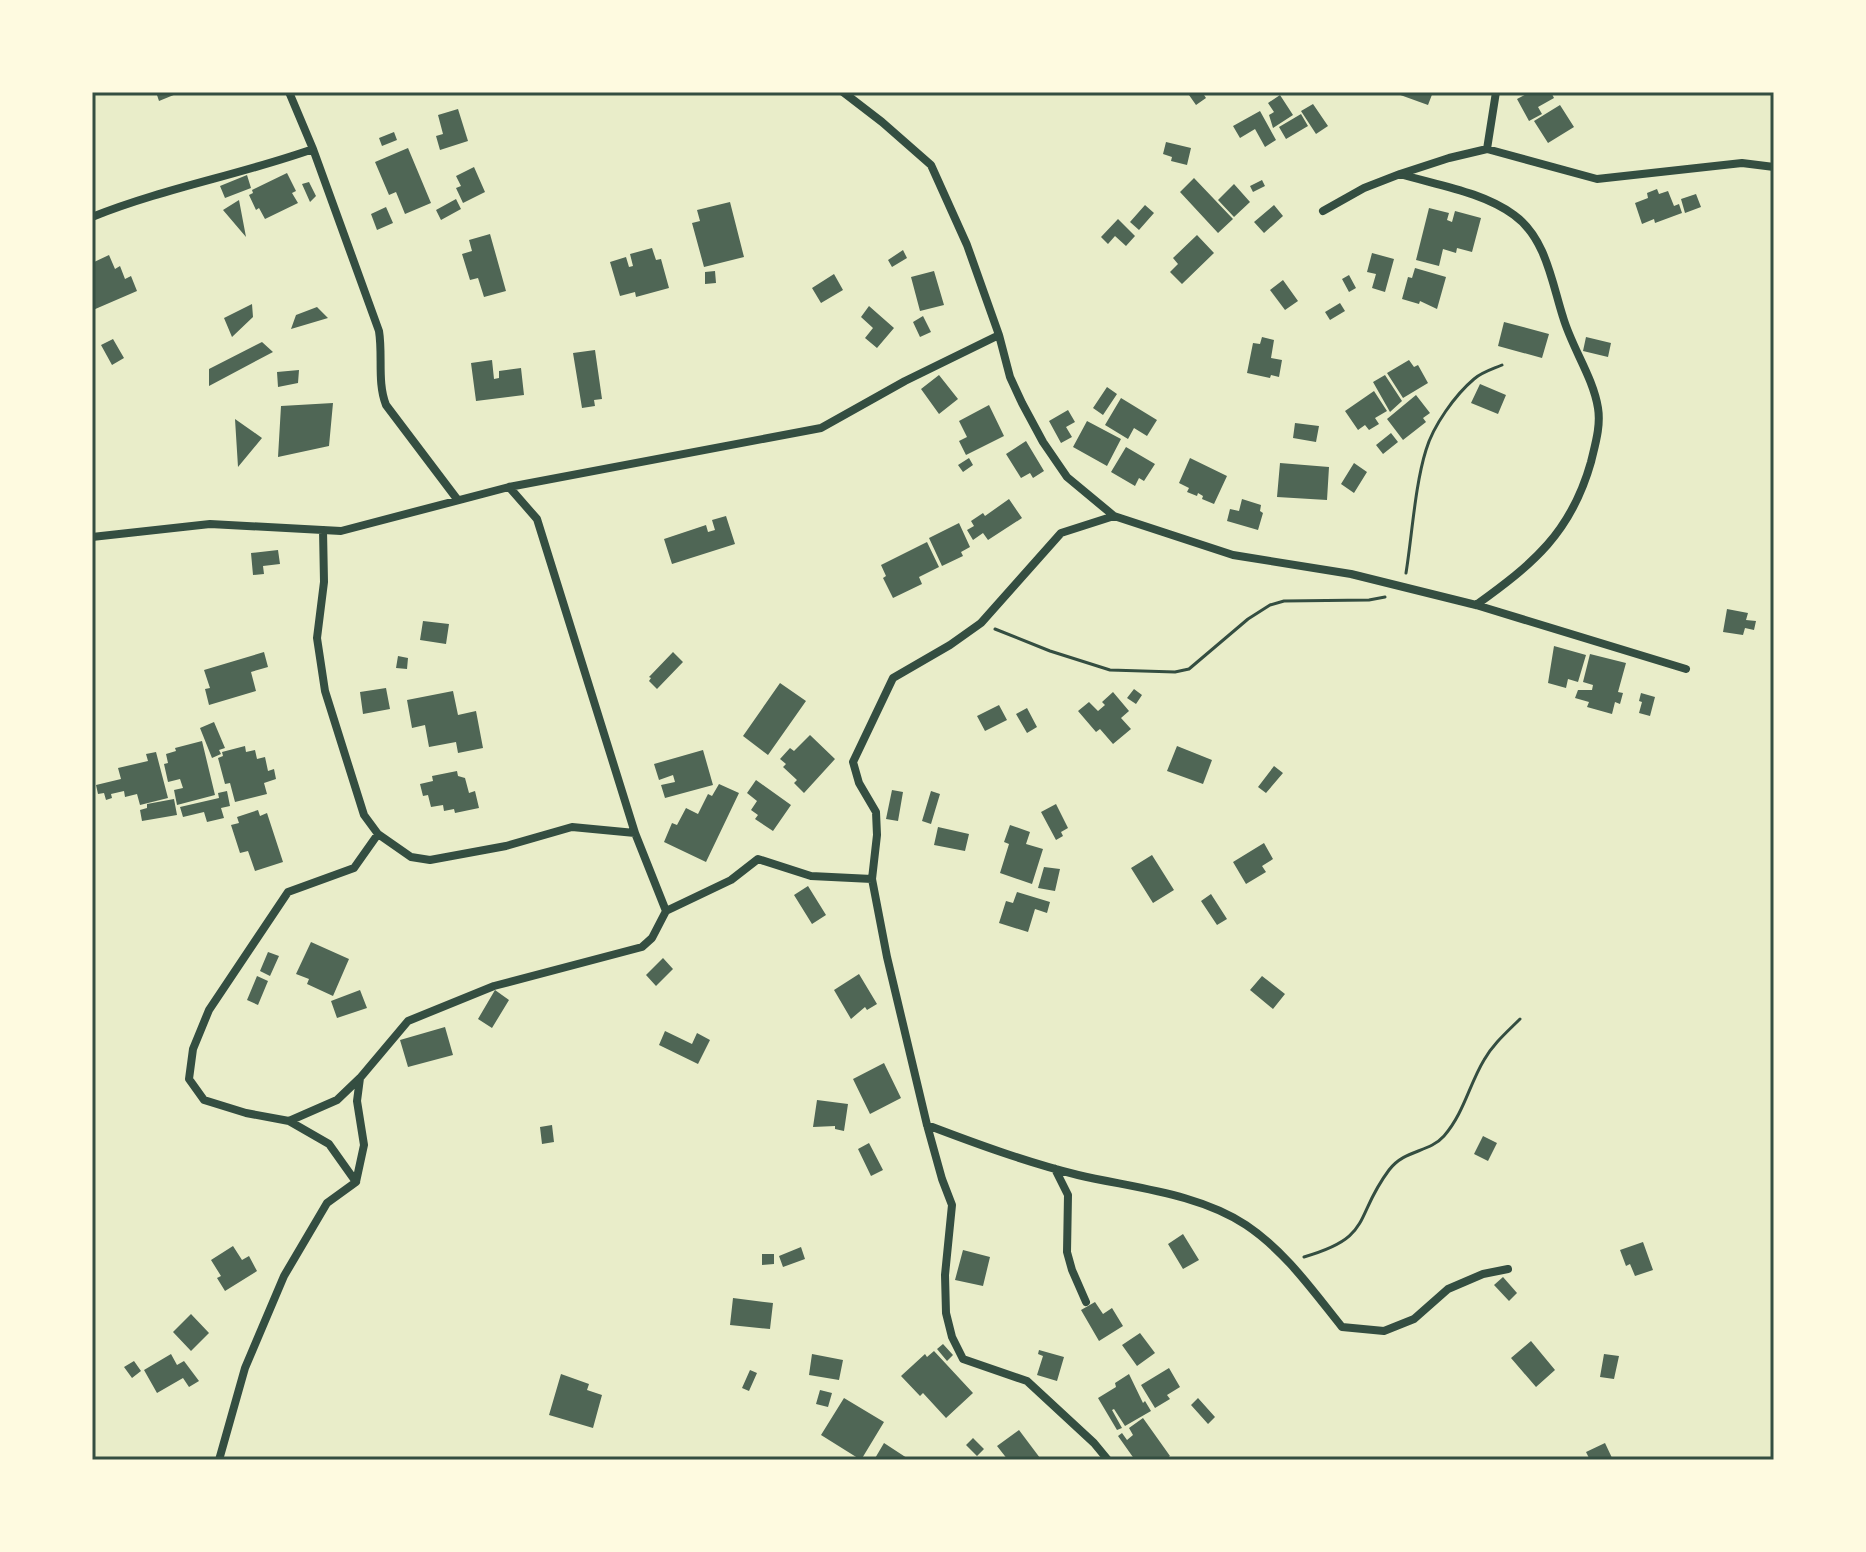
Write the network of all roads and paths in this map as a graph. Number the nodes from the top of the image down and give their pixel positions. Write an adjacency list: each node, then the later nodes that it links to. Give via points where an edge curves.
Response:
1 (289, 92): 4 (street)
2 (843, 92): 10 (street, via 931,165)
3 (1496, 92): 5 (street)
4 (313, 149): 9 (street); 13 (street, via 379,331 380,390 386,405)
5 (1487, 149): 6 (street, via 1597,179 1742,163); 7 (street)
6 (1774, 167)
7 (1400, 174): 8 (street); 18 (street, via 1492,203 1526,225 1545,258 1598,405 1593,452 1570,515 1533,562)
8 (1323, 211)
9 (92, 217)
10 (999, 335): 12 (street, via 821,428); 14 (street, via 1010,377 1043,442 1067,477)
11 (1502, 365): 17 (path, via 1471,382 1429,442)
12 (509, 487): 13 (street); 21 (street, via 537,519)
13 (457, 499): 15 (street, via 341,531)
14 (1114, 516): 17 (street, via 1233,555); 19 (street, via 1061,533)
15 (323, 530): 16 (street, via 210,524); 22 (street, via 317,638 325,691 364,815)
16 (92, 537)
17 (1404, 587): 18 (street); 19 (path, via 1380,599 1270,605 1189,669 1175,672 1110,670)
18 (1476, 605): 20 (street)
19 (981, 623): 23 (street, via 893,678 857,750 853,762 859,783 876,812)
20 (1686, 669)
21 (635, 833): 22 (street, via 572,827 430,860 411,857); 24 (street)
22 (378, 834): 27 (street, via 354,868 288,892 209,1010 193,1049 189,1079 204,1100)
23 (872, 879): 24 (street, via 811,876 758,859 731,880); 28 (street)
24 (666, 911): 26 (street, via 642,947 494,986 408,1021)
25 (1520, 1019): 31 (path, via 1485,1058 1449,1131 1391,1167 1353,1235)
26 (360, 1078): 27 (street, via 337,1100); 30 (street, via 357,1101 364,1145)
27 (289, 1121): 30 (street, via 329,1144)
28 (927, 1125): 29 (street); 35 (street, via 952,1205 946,1313 963,1359 1027,1381)
29 (1055, 1168): 31 (street, via 1219,1210); 33 (street, via 1068,1195 1067,1252)
30 (356, 1182): 34 (street, via 327,1203 284,1276 245,1368)
31 (1289, 1262): 32 (street, via 1342,1327 1367,1331 1384,1331 1414,1319 1448,1289)
32 (1508, 1269)
33 (1086, 1302)
34 (219, 1460)
35 (1108, 1460)

